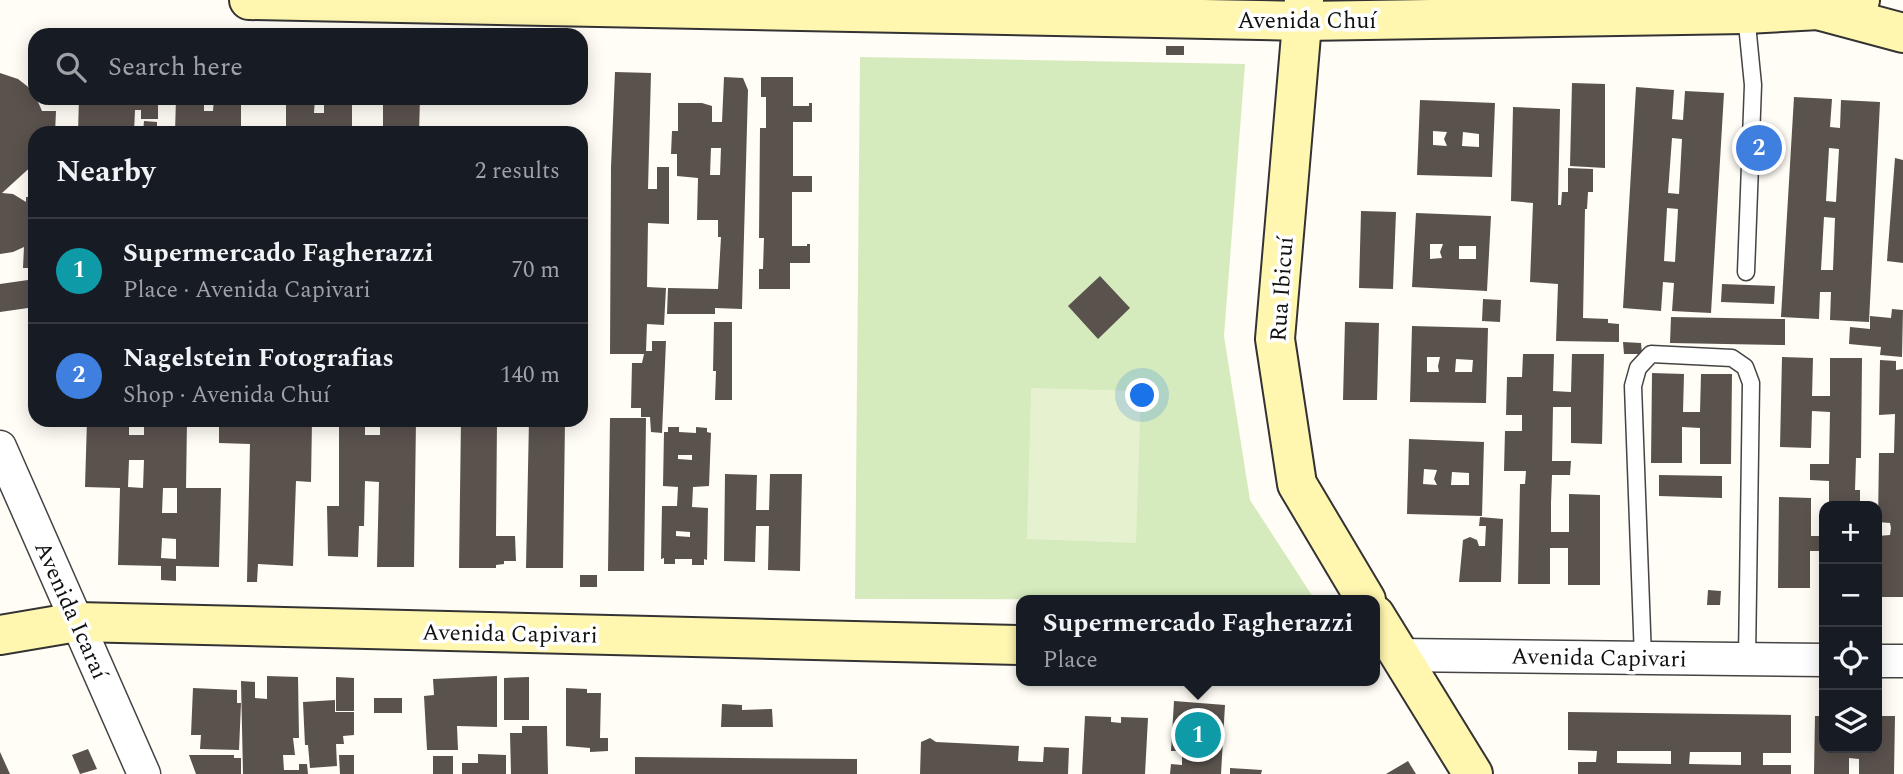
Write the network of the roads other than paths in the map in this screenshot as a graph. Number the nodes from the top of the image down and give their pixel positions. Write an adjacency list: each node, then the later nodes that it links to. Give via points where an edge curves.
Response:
1 (249, 0): 4 (street, Avenida Chuí)
2 (1860, 0): 3 (street)
3 (1819, 10): 6 (street, Avenida Chuí); 7 (street)
4 (1304, 11): 5 (street, Avenida Chuí); 10 (street, Rua Ibicuí, via 1275,339 1297,484)
5 (1346, 11): 6 (street, Avenida Chuí)
6 (1746, 14): 8 (lane, via 1753,85)
7 (1903, 33)
8 (1746, 272)
9 (0, 447): 11 (street, Avenida Icaraí)
10 (1363, 595)
11 (77, 622): 13 (street, Avenida Capivari); 14 (street, Avenida Capivari); 21 (street, Avenida Icaraí)
12 (1380, 631): 15 (street)
13 (0, 635)
14 (1016, 645)
15 (1387, 654): 16 (street, Avenida Capivari); 22 (street)
16 (1643, 658): 17 (street, Avenida Capivari); 17 (lane, via 1633,386 1638,368 1651,354 1732,358 1745,367 1751,383)
17 (1747, 659): 18 (street, Avenida Capivari)
18 (1819, 660)
19 (1882, 661): 20 (street)
20 (1903, 661)
21 (144, 774)
22 (1473, 774)

